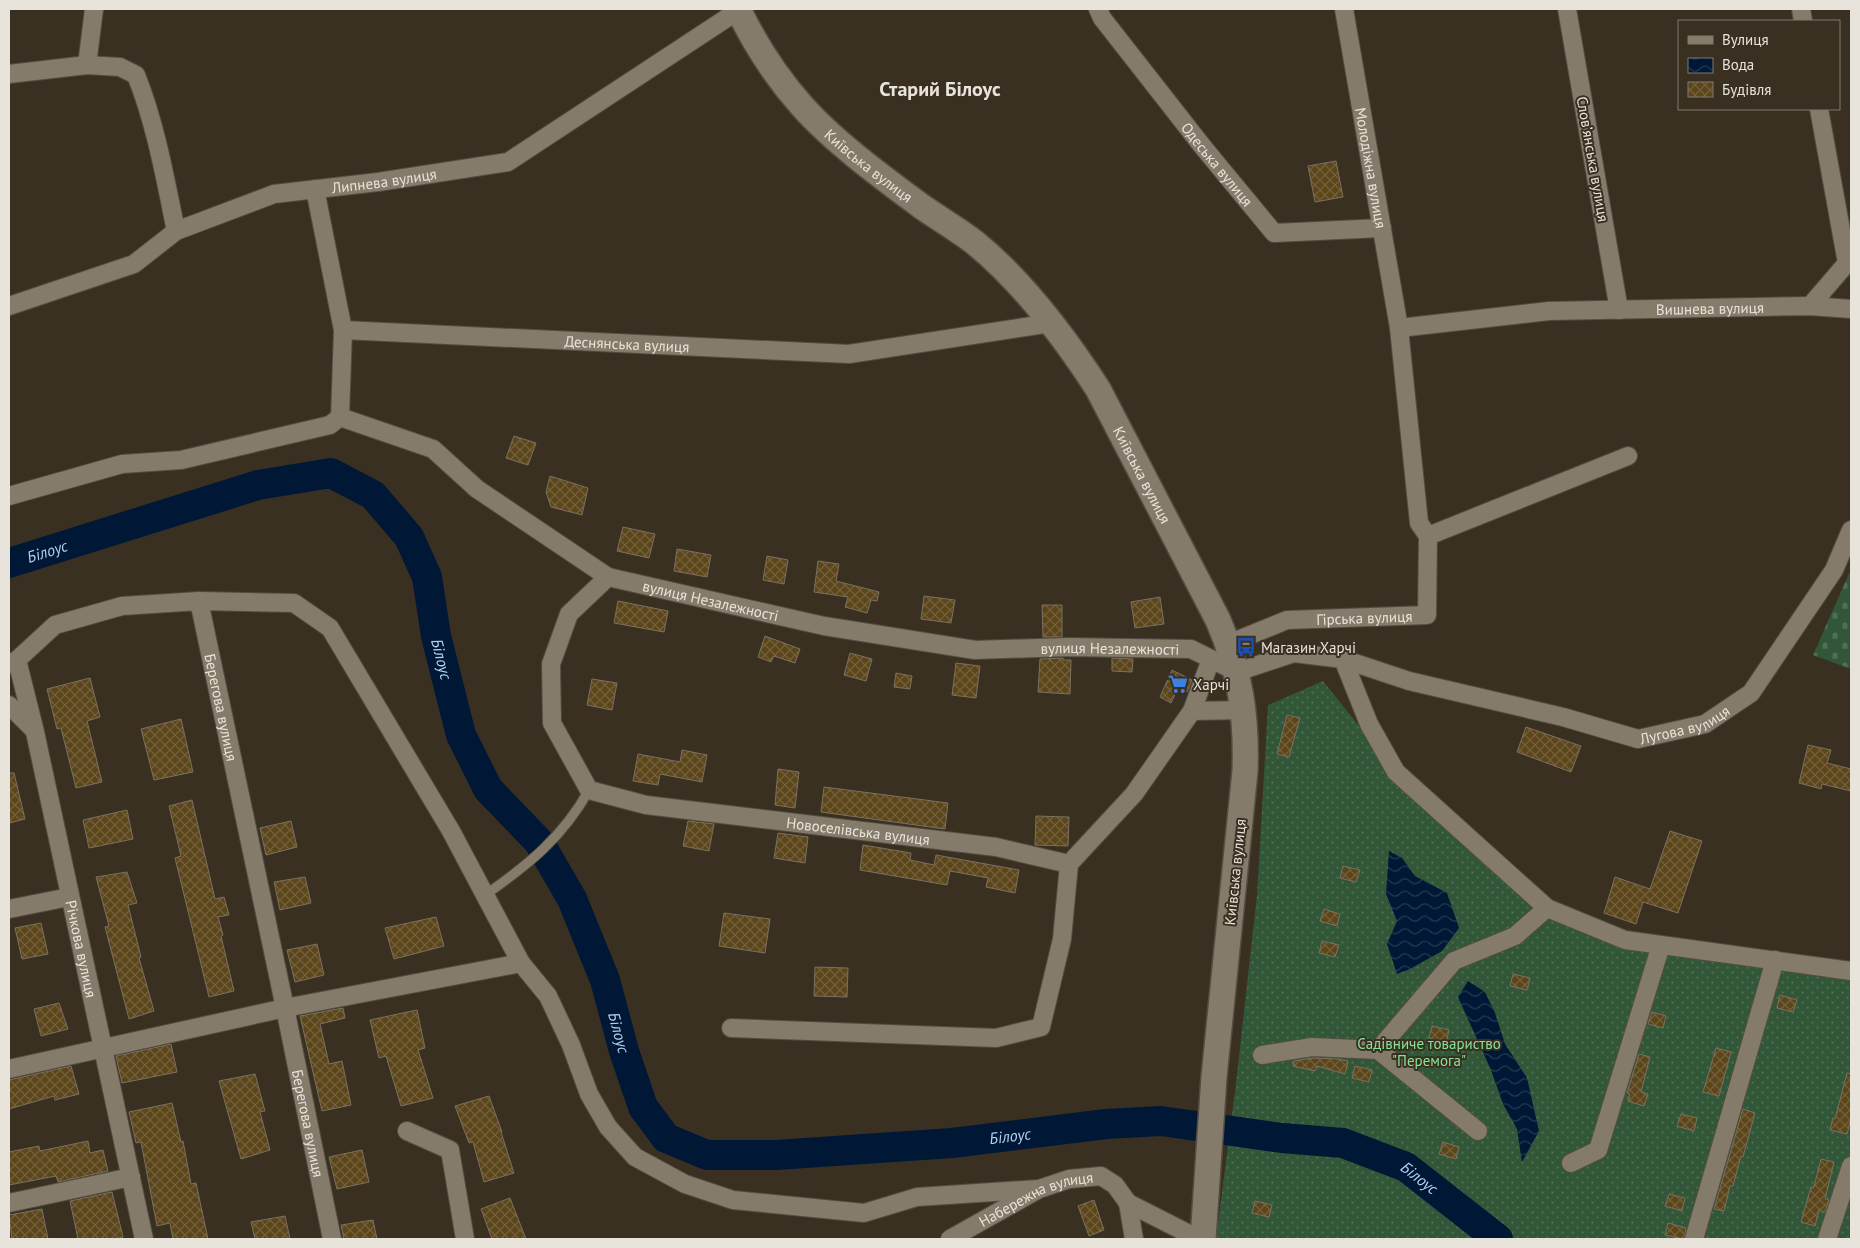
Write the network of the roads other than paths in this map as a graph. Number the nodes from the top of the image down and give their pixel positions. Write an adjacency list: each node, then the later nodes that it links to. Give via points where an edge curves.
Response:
1 (94, 9): 6 (street)
2 (739, 9): 9 (street, Липнева вулиця, via 508,162); 16 (main road, Київська вулиця, via 769,64 803,107 860,158 974,242)
3 (1098, 9): 10 (street, Одеська вулиця, via 1191,132 1274,233)
4 (1344, 9): 10 (street, Молодіжна вулиця)
5 (1568, 9): 15 (street, Словʼянська вулиця)
6 (87, 65): 7 (street); 11 (street, via 120,67 136,75 149,110)
7 (9, 74)
8 (1819, 110): 13 (street, via 1847,263)
9 (315, 189): 11 (street, Липнева вулиця, via 274,194); 18 (street)
10 (1382, 228): 17 (street, Молодіжна вулиця)
11 (176, 231): 12 (street, Липнева вулиця, via 134,264)
12 (9, 306)
13 (1810, 306): 14 (street, Вишнева вулиця); 15 (street, Вишнева вулиця)
14 (1851, 309)
15 (1620, 310): 17 (street, Вишнева вулиця, via 1549,311)
16 (1051, 323): 18 (street, Деснянська вулиця, via 849,354); 26 (main road, Київська вулиця, via 1098,389 1213,611)
17 (1399, 328): 23 (street, Молодіжна вулиця, via 1419,523)
18 (343, 330): 19 (street)
19 (340, 417): 21 (street, via 330,425 181,460 122,464); 24 (street, вулиця Незалежності, via 433,449 476,489)
20 (1628, 456): 23 (street)
21 (9, 496)
22 (1851, 530): 27 (street, Лугова вулиця, via 1834,570 1751,693 1705,724 1638,739 1563,717 1408,681)
23 (1428, 536): 26 (street, Гірська вулиця, via 1427,615 1287,620)
24 (608, 577): 26 (street, вулиця Незалежності, via 824,626 975,650 1068,647); 34 (street, via 569,614 552,664 552,723)
25 (199, 601): 28 (street, via 122,606 55,625); 36 (street, via 294,603 330,628 451,831); 44 (street, Берегова вулиця)
26 (1220, 652): 29 (main road, Київська вулиця); 32 (street)
27 (1342, 659): 29 (street, Лугова вулиця, via 1294,653); 38 (street, via 1369,724 1396,772)
28 (13, 662): 33 (street, Річкова вулиця)
29 (1237, 672): 31 (main road, Київська вулиця)
30 (9, 705): 33 (street)
31 (1244, 710): 32 (street); 64 (main road, Київська вулиця, via 1245,771 1214,1077)
32 (1192, 711): 35 (street, via 1134,794)
33 (35, 732): 37 (street, Річкова вулиця)
34 (590, 790): 35 (street, Новоселівська вулиця, via 646,805 996,847); 36 (lane, via 578,812 554,840)
35 (1069, 864): 45 (street, via 1062,939 1041,1027 996,1038)
36 (485, 896): 42 (street)
37 (69, 897): 39 (street); 46 (street, Річкова вулиця)
38 (1547, 908): 40 (street, via 1625,940); 47 (street, via 1515,936 1454,961)
39 (9, 909)
40 (1661, 945): 41 (street); 52 (street, via 1598,1150)
41 (1775, 960): 43 (street); 65 (street)
42 (521, 963): 44 (street); 55 (street, via 548,996 589,1094 608,1127 635,1157 685,1184 733,1200 864,1213 917,1197)
43 (1851, 971)
44 (285, 1008): 46 (street); 59 (street, Берегова вулиця)
45 (731, 1028)
46 (103, 1049): 49 (street); 54 (street, Річкова вулиця)
47 (1378, 1050): 48 (street, via 1312,1047); 51 (street)
48 (1262, 1055)
49 (9, 1069)
50 (408, 1131): 60 (street, via 450,1150)
51 (1478, 1131)
52 (1571, 1163)
53 (1851, 1166): 66 (street)
54 (131, 1177): 56 (street); 58 (street, Річкова вулиця)
55 (1039, 1189): 57 (street, Набережна вулиця, via 1069,1179 1101,1176 1115,1186); 61 (street, Набережна вулиця)
56 (9, 1203)
57 (1128, 1203): 62 (street); 63 (street, Набережна вулиця)
58 (144, 1239)
59 (332, 1239)
60 (465, 1239)
61 (950, 1239)
62 (1134, 1239)
63 (1199, 1239)
64 (1203, 1239)
65 (1694, 1239)
66 (1827, 1239)

